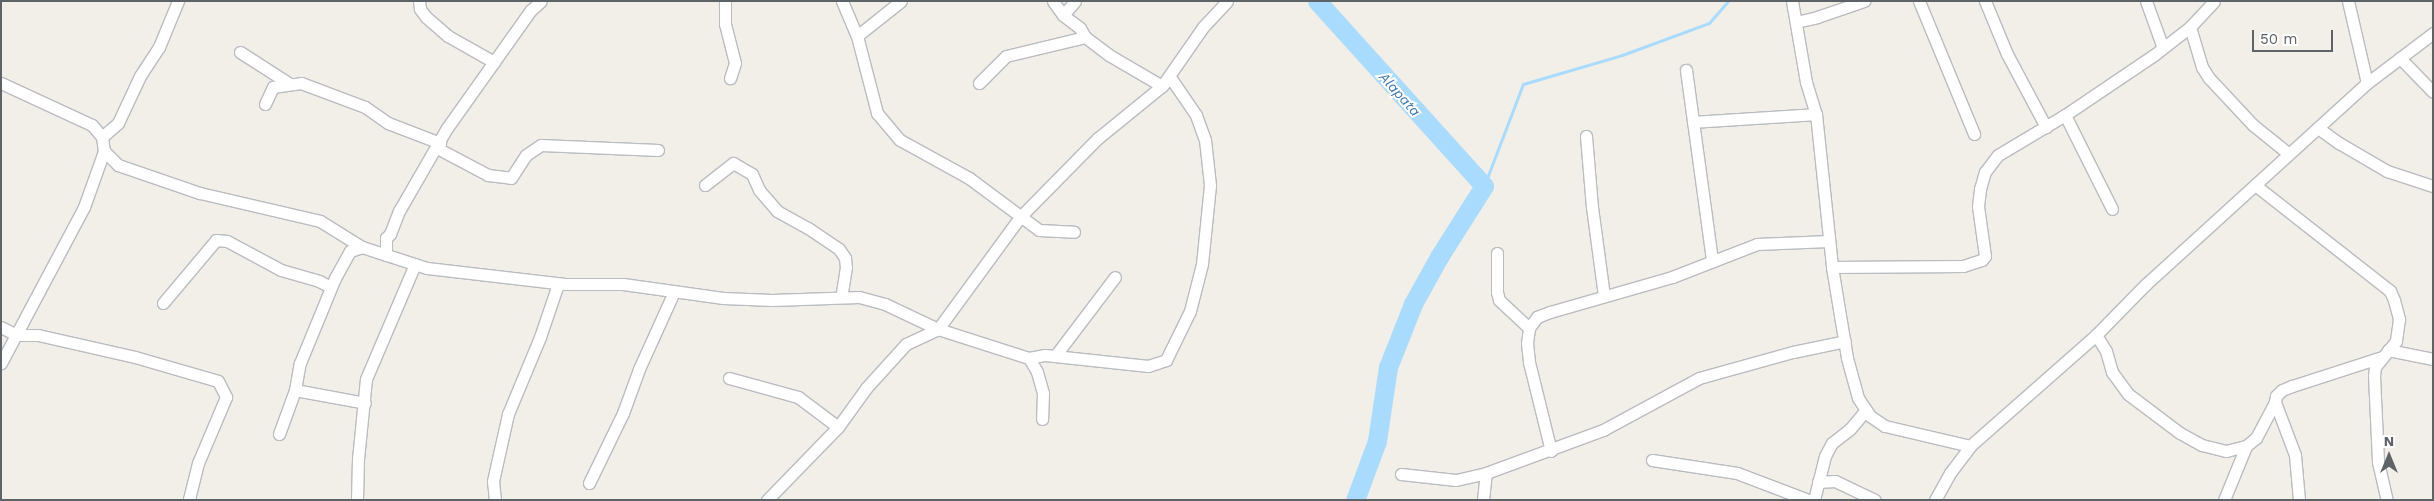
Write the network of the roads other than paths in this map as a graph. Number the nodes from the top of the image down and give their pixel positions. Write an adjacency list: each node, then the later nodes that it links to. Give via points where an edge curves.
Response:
1 (178, 1): 43 (street, via 159,47 140,76 118,123)
2 (419, 1): 26 (street, via 420,10 448,36)
3 (541, 1): 26 (street)
4 (725, 1): 28 (street, via 725,24 735,63)
5 (842, 1): 21 (street)
6 (901, 1): 21 (street)
7 (1053, 1): 17 (street)
8 (1075, 1): 17 (street)
9 (1227, 1): 33 (street, via 1203,27)
10 (1792, 1): 18 (street)
11 (1864, 1): 18 (street)
12 (1918, 1): 41 (street)
13 (1985, 1): 39 (street, via 2007,54)
14 (2146, 1): 23 (street)
15 (2214, 1): 19 (street)
16 (2348, 1): 31 (street)
17 (1063, 15): 22 (street, via 1080,28)
18 (1796, 22): 36 (street, via 1806,82)
19 (2190, 27): 23 (street); 47 (street, via 2202,67 2209,78 2253,124)
20 (2433, 34): 25 (street)
21 (857, 36): 52 (street, via 877,113 900,140 969,178)
22 (1085, 37): 30 (street, via 1006,56); 33 (street)
23 (2163, 48): 37 (street)
24 (240, 52): 32 (street)
25 (2400, 58): 31 (street); 34 (street)
26 (494, 62): 44 (street)
27 (1686, 70): 38 (street)
28 (730, 78)
29 (1, 83): 43 (street, via 92,125)
30 (979, 83)
31 (2367, 83): 40 (street)
32 (290, 84): 35 (street, via 273,87); 44 (street, via 301,83 365,107 388,123)
33 (1162, 86): 52 (street, via 1098,138); 75 (street, via 1170,76 1196,115 1205,140 1209,168 1202,264 1190,311 1166,360 1158,364 1148,366)
34 (2433, 92)
35 (265, 104)
36 (1816, 114): 38 (street); 54 (street)
37 (2065, 115): 39 (street); 51 (street)
38 (1693, 122): 58 (street)
39 (2046, 127): 60 (street, via 1998,155 1986,172 1978,206 1985,256 1982,260 1963,266)
40 (2318, 128): 47 (street); 50 (street, via 2387,171)
41 (1974, 134)
42 (1586, 136): 65 (street)
43 (102, 137): 46 (street)
44 (439, 145): 45 (street, via 488,175 511,178 526,155 541,145); 57 (street, via 399,211 386,238)
45 (658, 150)
46 (104, 151): 55 (street, via 118,165 200,193 320,221); 71 (street, via 84,207)
47 (2289, 154): 49 (street)
48 (705, 184): 66 (street, via 733,163 752,174 759,190 777,211 839,249 846,267)
49 (2255, 185): 72 (street, via 2146,284); 74 (street, via 2390,291 2399,319 2399,332)
50 (2433, 186)
51 (2112, 209)
52 (1020, 217): 53 (street, via 1039,230); 69 (street)
53 (1074, 232)
54 (1829, 241): 58 (street, via 1757,244); 60 (street)
55 (362, 247): 57 (street); 63 (street, via 350,251)
56 (1497, 253): 70 (street, via 1499,300)
57 (386, 255): 59 (street)
58 (1712, 261): 65 (street, via 1672,277)
59 (415, 264): 62 (street); 82 (street, via 366,379)
60 (1832, 267): 73 (street)
61 (1115, 277): 75 (street)
62 (579, 286): 64 (street, via 623,284); 97 (street, via 558,284 508,414 493,481)
63 (331, 287): 67 (street, via 319,280 281,270 236,245 216,240); 80 (street, via 300,363)
64 (674, 292): 66 (street, via 772,300); 94 (street, via 623,413)
65 (1604, 296): 70 (street, via 1550,312 1537,318)
66 (841, 298): 69 (street, via 859,297 885,304)
67 (163, 303)
68 (1, 328): 71 (street)
69 (938, 328): 76 (street); 85 (street, via 906,344 867,387)
70 (1530, 328): 89 (street, via 1527,343 1529,362)
71 (16, 335): 78 (street); 95 (street, via 38,335 135,357 218,381 226,397 198,463)
72 (2096, 335): 87 (street); 88 (street, via 2120,385 2180,433 2216,450)
73 (1845, 341): 83 (street, via 1855,390); 89 (street, via 1699,378 1603,430)
74 (2385, 354): 77 (street); 81 (street, via 2292,386 2280,392); 106 (street, via 2375,367 2374,412 2378,462)
75 (1055, 356): 76 (street)
76 (1030, 358): 84 (street, via 1043,394)
77 (2433, 359)
78 (1, 363)
79 (729, 378): 85 (street, via 798,397)
80 (296, 390): 82 (street); 86 (street)
81 (2274, 402): 88 (street, via 2256,438); 105 (street, via 2295,455)
82 (365, 403): 96 (street)
83 (1866, 410): 87 (street, via 1885,426); 93 (street, via 1832,443)
84 (1042, 419)
85 (838, 427): 98 (street)
86 (279, 434)
87 (1970, 446): 103 (street)
88 (2246, 446): 104 (street)
89 (1551, 451): 91 (street)
90 (1652, 460): 100 (street, via 1737,473)
91 (1486, 473): 92 (street, via 1456,480); 99 (street)
92 (1401, 474)
93 (1818, 482): 101 (street); 102 (street, via 1842,483)
94 (589, 483)
95 (189, 500)
96 (357, 500)
97 (495, 500)
98 (768, 500)
99 (1484, 500)
100 (1808, 500)
101 (1814, 500)
102 (1875, 500)
103 (1935, 500)
104 (2224, 500)
105 (2299, 500)
106 (2387, 500)

